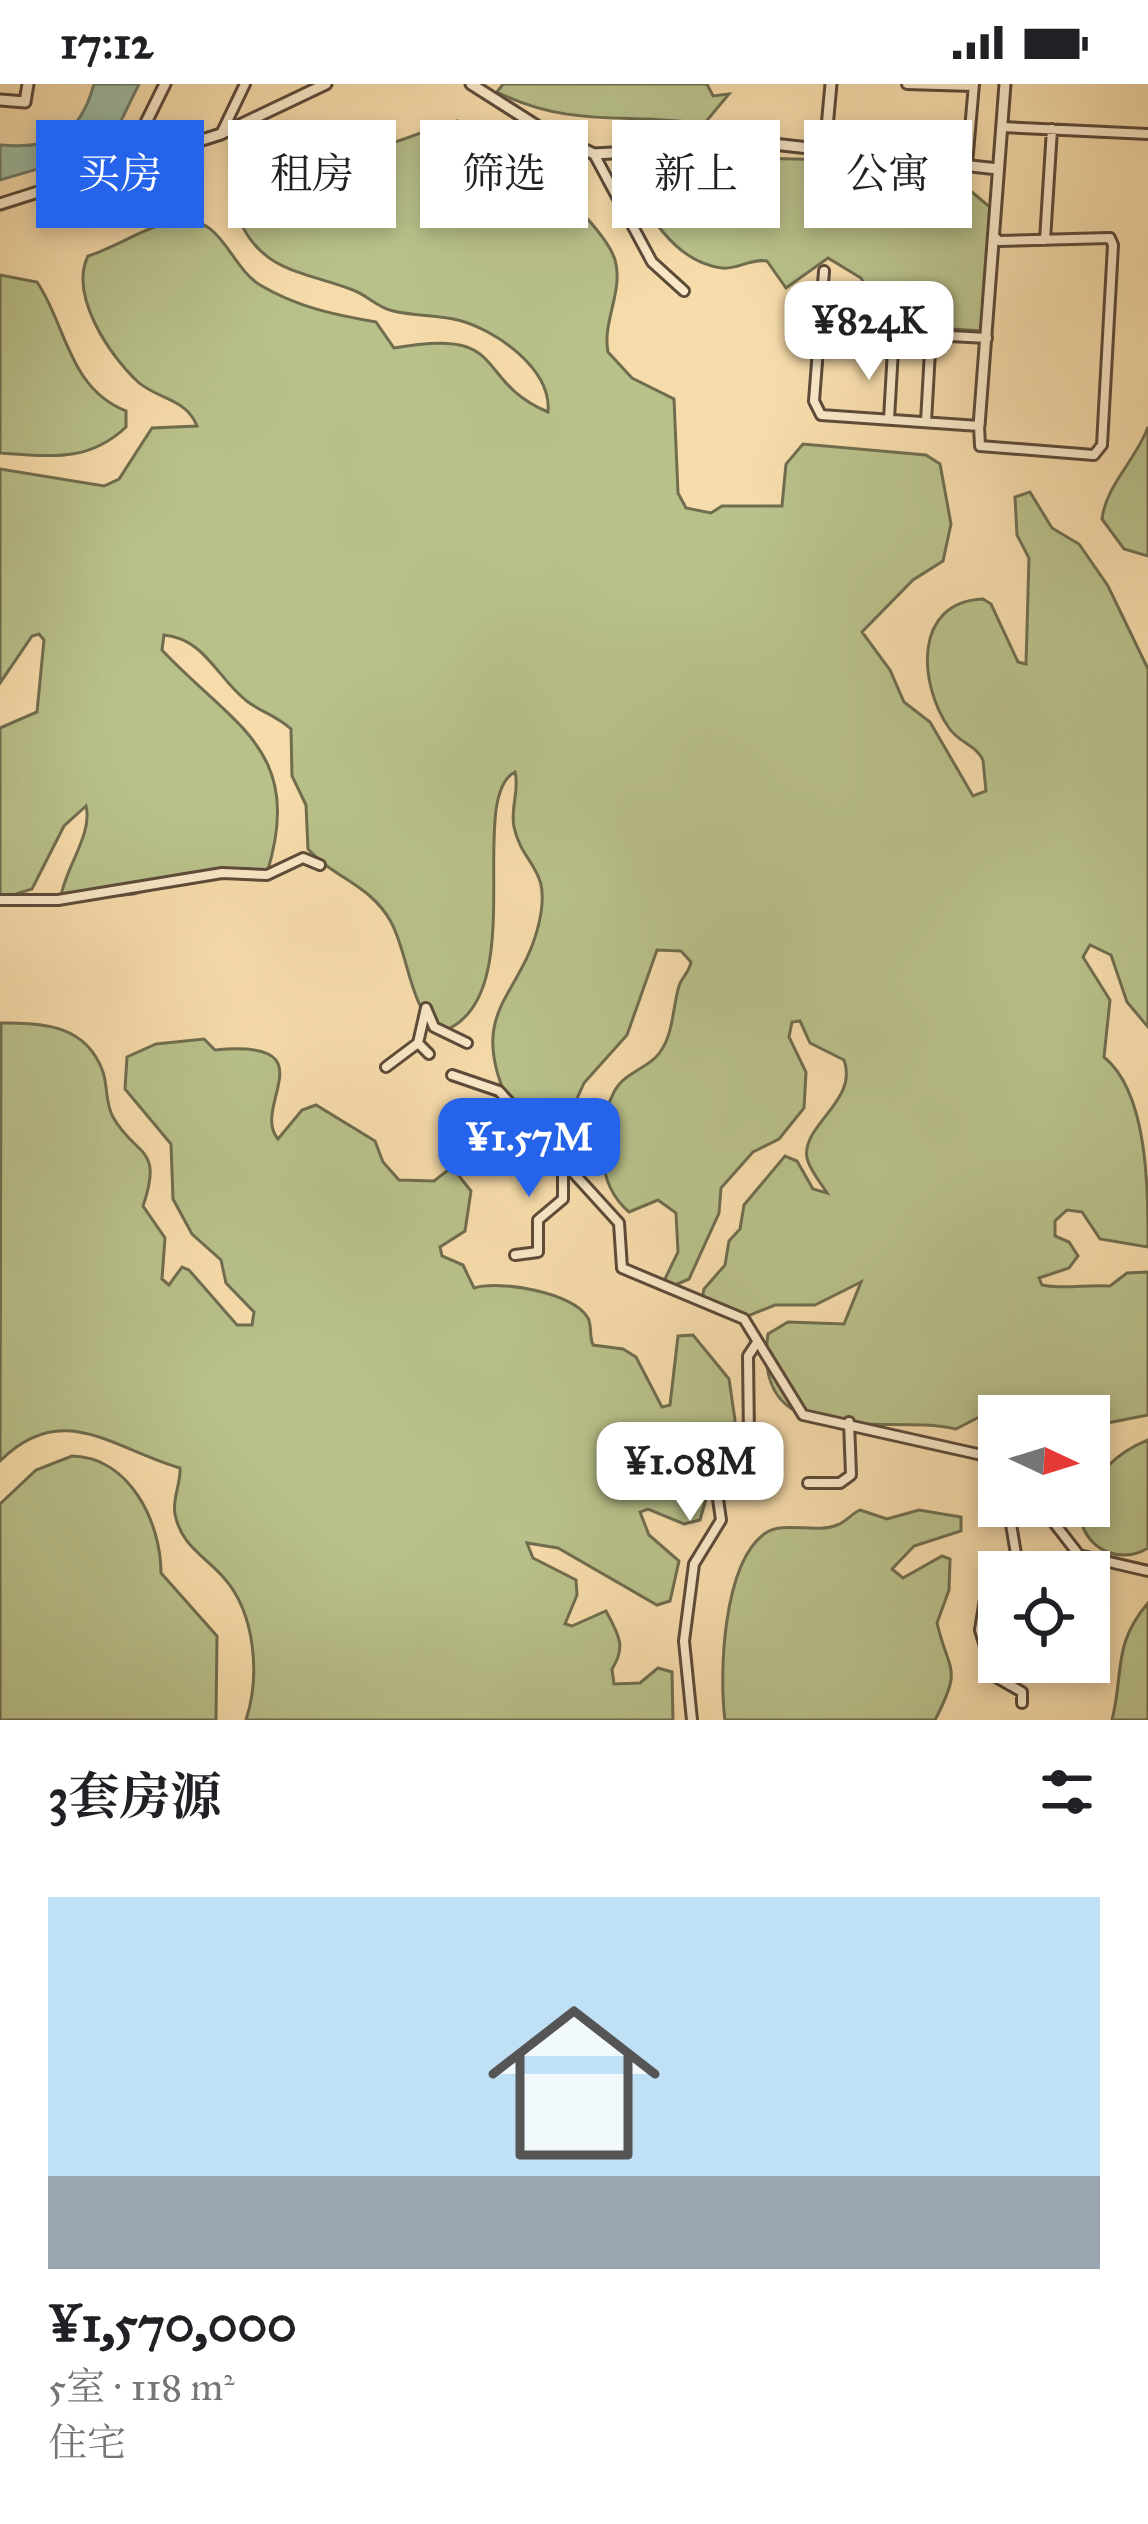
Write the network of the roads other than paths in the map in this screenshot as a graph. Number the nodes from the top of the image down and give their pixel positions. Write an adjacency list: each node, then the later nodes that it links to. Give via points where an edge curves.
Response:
1 (28, 84): 10 (street, via 25,102)
2 (165, 84): 11 (street)
3 (245, 84): 16 (street)
4 (326, 84): 16 (street)
5 (470, 84): 20 (street)
6 (831, 84): 12 (street)
7 (908, 84): 9 (street)
8 (1005, 84): 14 (street)
9 (974, 85): 13 (street)
10 (0, 100)
11 (147, 120)
12 (828, 120)
13 (971, 120)
14 (1002, 127): 15 (street); 22 (street)
15 (1052, 129): 17 (street); 26 (street)
16 (221, 134): 18 (street)
17 (1148, 134)
18 (204, 139)
19 (804, 146): 20 (street)
20 (594, 154): 28 (street, via 652,262)
21 (972, 165): 22 (street)
22 (998, 170): 25 (street)
23 (36, 193): 24 (street)
24 (0, 204)
25 (993, 236): 26 (street); 31 (street)
26 (1046, 240): 36 (street, via 1110,238 1113,245 1102,445 1094,455 980,446)
27 (824, 272): 30 (street)
28 (685, 291)
29 (801, 328): 30 (street)
30 (819, 329): 31 (street); 34 (street, via 814,401 821,415)
31 (986, 338): 36 (street)
32 (893, 350): 34 (street)
33 (930, 351): 35 (street)
34 (889, 419): 35 (street)
35 (926, 422): 36 (street)
36 (979, 426)
37 (320, 865): 38 (street, via 302,857 268,875 222,872 58,900)
38 (0, 900)
39 (418, 1043): 40 (street, via 426,1008 434,1027); 41 (street); 42 (street)
40 (467, 1043)
41 (429, 1054)
42 (386, 1067)
43 (452, 1075): 44 (street, via 499,1091)
44 (562, 1164): 45 (street, via 563,1199 538,1220 538,1252); 46 (street, via 619,1223 622,1268 744,1319)
45 (515, 1255)
46 (757, 1342): 47 (street, via 802,1414); 56 (street, via 748,1356 742,1465 718,1499 721,1520 694,1564 684,1641)
47 (849, 1422): 48 (street); 49 (street, via 851,1475)
48 (978, 1453)
49 (808, 1483)
50 (1057, 1527): 51 (street)
51 (1076, 1551)
52 (1110, 1564): 53 (street)
53 (1148, 1571)
54 (1006, 1683): 55 (street, via 1022,1692)
55 (1022, 1703)
56 (692, 1720)

